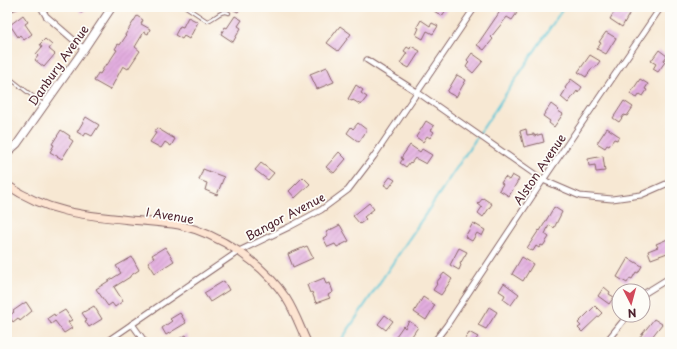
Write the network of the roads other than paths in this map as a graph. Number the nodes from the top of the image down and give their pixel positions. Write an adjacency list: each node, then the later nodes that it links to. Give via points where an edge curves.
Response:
1 (41, 7): 7 (street, via 46,16)
2 (112, 7): 7 (street, Danbury Avenue)
3 (186, 7): 6 (lane, via 207,21 222,12)
4 (475, 7): 10 (street, Bangor Avenue)
5 (661, 7): 13 (street, Alston Avenue)
6 (229, 13)
7 (84, 49): 11 (street, Danbury Avenue)
8 (367, 60): 10 (street)
9 (7, 76): 11 (lane)
10 (418, 92): 13 (street); 16 (street, Bangor Avenue, via 348,190 321,210)
11 (44, 105): 12 (street, Danbury Avenue, via 17,144)
12 (7, 153)
13 (544, 180): 14 (street, via 580,196 612,200 641,195); 24 (street, Alston Avenue)
14 (670, 181)
15 (7, 185): 16 (main road, I Avenue, via 35,201 67,212 177,225 207,233)
16 (239, 251): 20 (street, Bangor Avenue); 23 (main road, I Avenue, via 263,271 286,298)
17 (670, 280): 18 (street)
18 (651, 289)
19 (621, 323): 25 (street)
20 (132, 324): 21 (street, Bangor Avenue); 22 (street)
21 (106, 342)
22 (145, 342)
23 (306, 342)
24 (434, 342)
25 (606, 342)

